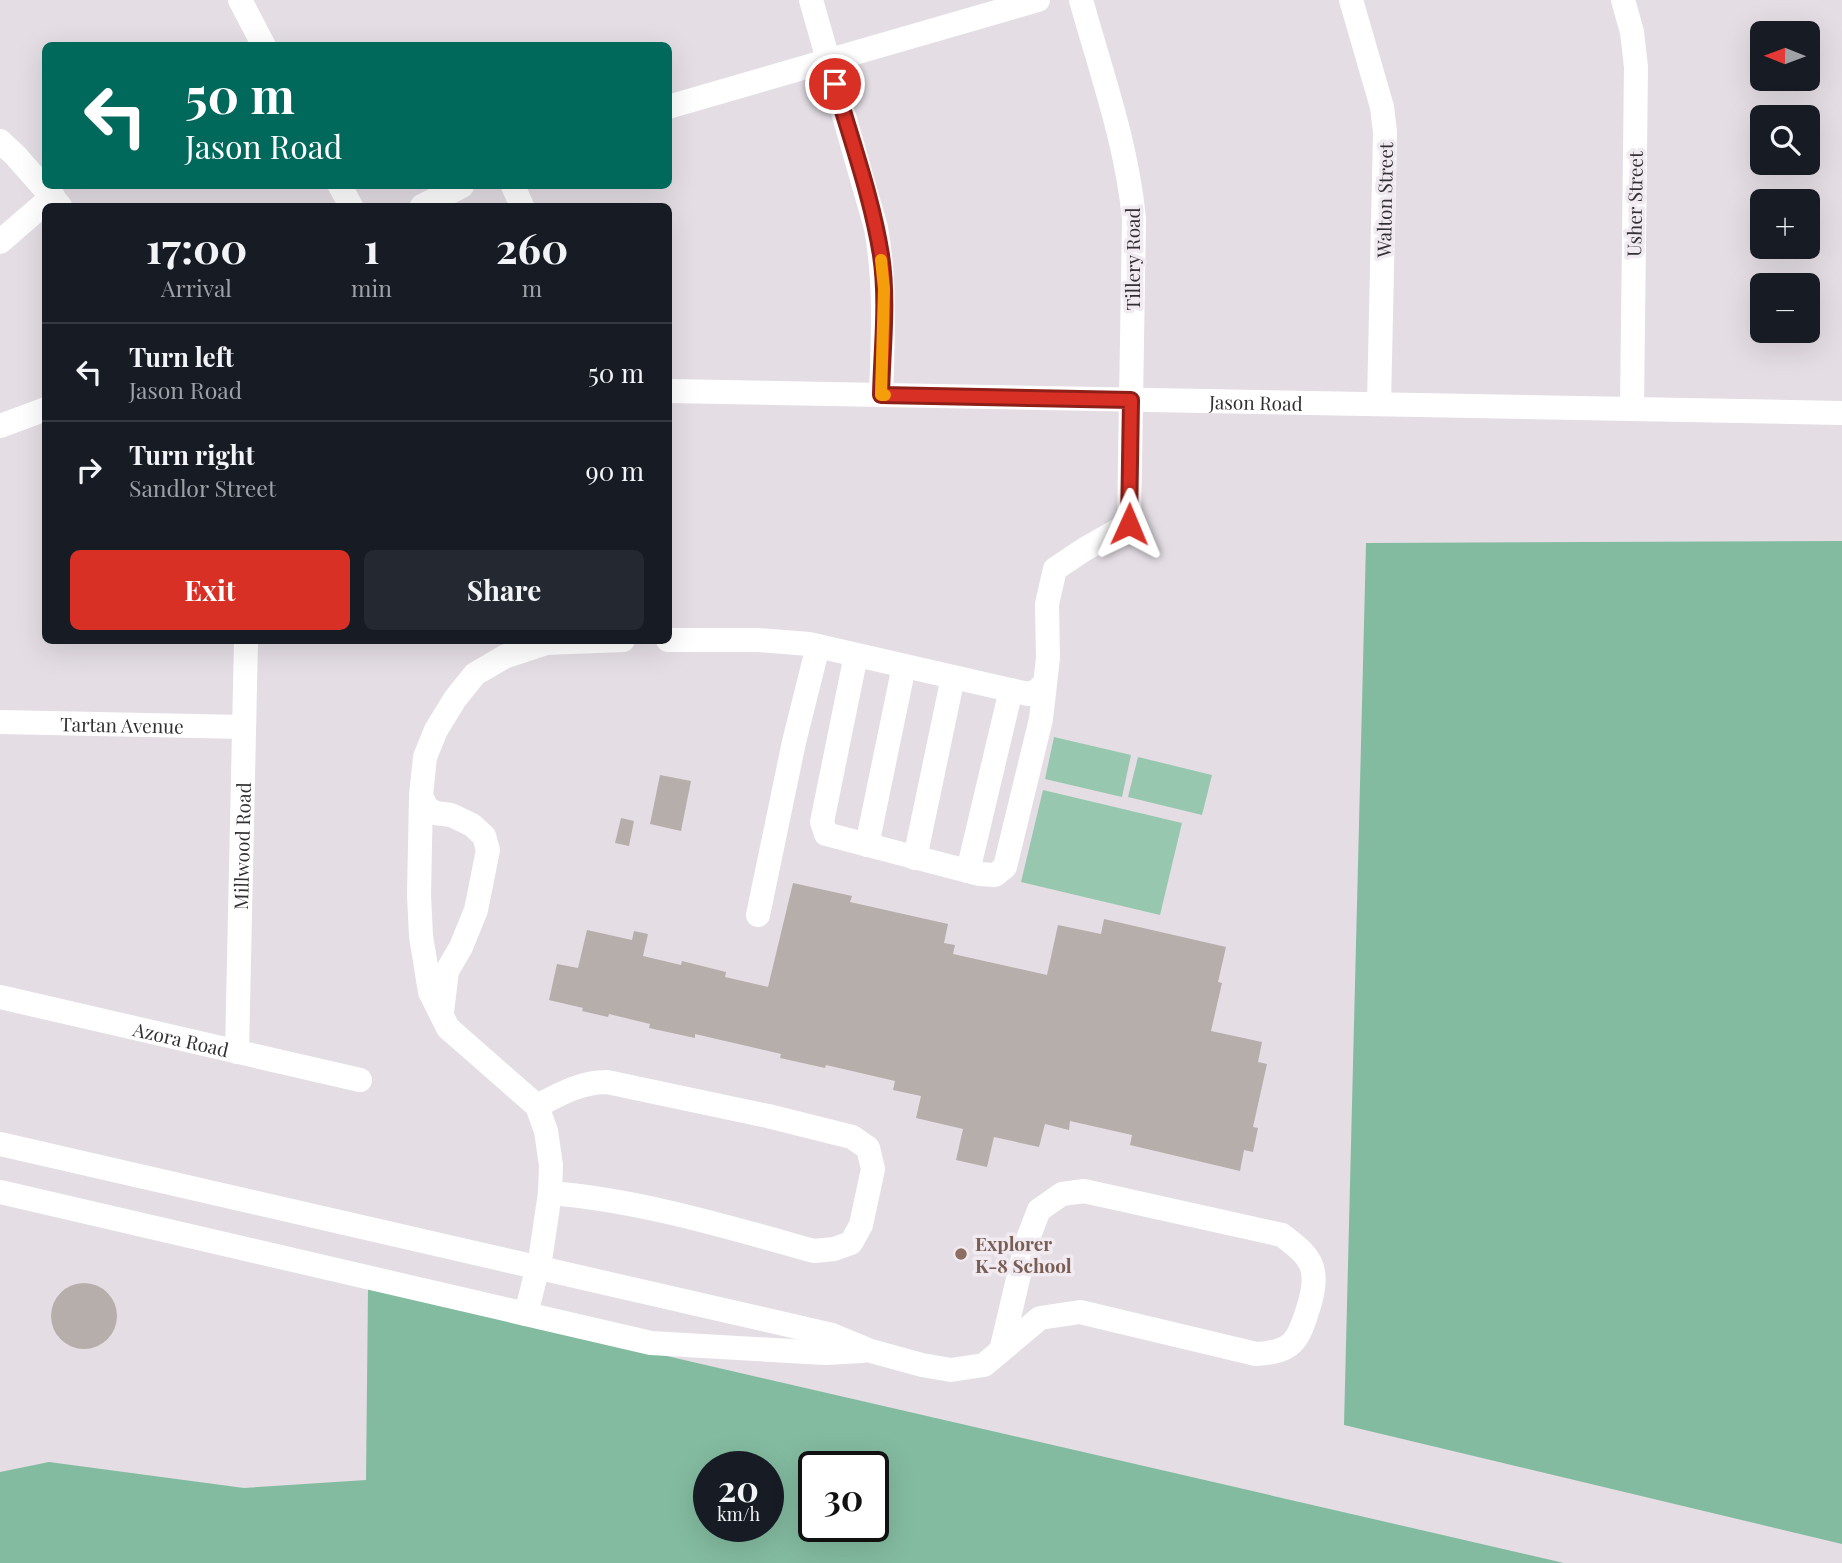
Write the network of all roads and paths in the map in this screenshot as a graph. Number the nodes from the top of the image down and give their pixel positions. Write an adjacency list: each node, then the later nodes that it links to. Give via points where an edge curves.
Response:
1 (240, 0): 7 (street)
2 (811, 0): 8 (street)
3 (1038, 0): 8 (street)
4 (1081, 0): 18 (street, Tillery Road, via 1131,187)
5 (1351, 0): 19 (street, Walton Street, via 1385,132)
6 (1623, 0): 20 (street, Usher Street, via 1636,68)
7 (262, 42)
8 (828, 60): 9 (street); 17 (street, via 881,257)
9 (672, 106)
10 (0, 141): 11 (street)
11 (42, 186)
12 (455, 189): 13 (street)
13 (428, 203)
14 (42, 211): 15 (street)
15 (0, 242)
16 (672, 391): 17 (street, Jason Road)
17 (881, 395): 18 (street, Jason Road)
18 (1131, 400): 19 (street, Jason Road); 31 (street, Tillery Road, via 1129,524 1055,569 1047,604)
19 (1379, 404): 20 (street, Jason Road)
20 (1632, 409): 22 (street, Jason Road)
21 (42, 410): 23 (street)
22 (1842, 413)
23 (0, 426)
24 (672, 640): 27 (street, via 758,640)
25 (246, 644): 34 (street, Millwood Road)
26 (543, 644): 35 (street, via 504,657 475,674 436,730 425,757)
27 (818, 646): 28 (street); 39 (street)
28 (856, 655): 29 (street); 36 (street, via 822,822 825,834)
29 (904, 666): 30 (street); 36 (street)
30 (953, 677): 32 (street); 37 (street)
31 (1045, 683): 32 (street, via 1028,694); 38 (street, via 1041,719 1005,867 995,875)
32 (1011, 690): 38 (street)
33 (0, 722): 34 (street, Tartan Avenue)
34 (244, 727): 42 (street, Millwood Road)
35 (421, 796): 41 (street, via 421,936 430,992); 41 (street, via 435,813 472,825 484,836 488,850 476,910 447,971)
36 (867, 845): 37 (street)
37 (915, 858): 38 (street)
38 (968, 871)
39 (758, 915)
40 (0, 997): 42 (street, Azora Road)
41 (442, 1016): 44 (street, via 448,1028)
42 (237, 1052): 43 (street, Azora Road)
43 (360, 1080)
44 (537, 1106): 47 (street, via 546,1131); 47 (street, via 591,1082 607,1082 852,1137 868,1147 873,1169 861,1225 851,1243 814,1251 646,1209)
45 (0, 1144): 48 (street)
46 (0, 1192): 49 (street)
47 (550, 1193): 48 (street)
48 (537, 1269): 49 (street); 50 (street, via 832,1335)
49 (526, 1314): 50 (street, via 673,1346)
50 (871, 1351): 51 (street, via 951,1370 984,1365)
51 (1001, 1351): 51 (street, via 1040,1318 1080,1312 1256,1354 1273,1353 1299,1336 1313,1294 1313,1270 1304,1254 1282,1235 1084,1191 1062,1194 1039,1210 1027,1241)

